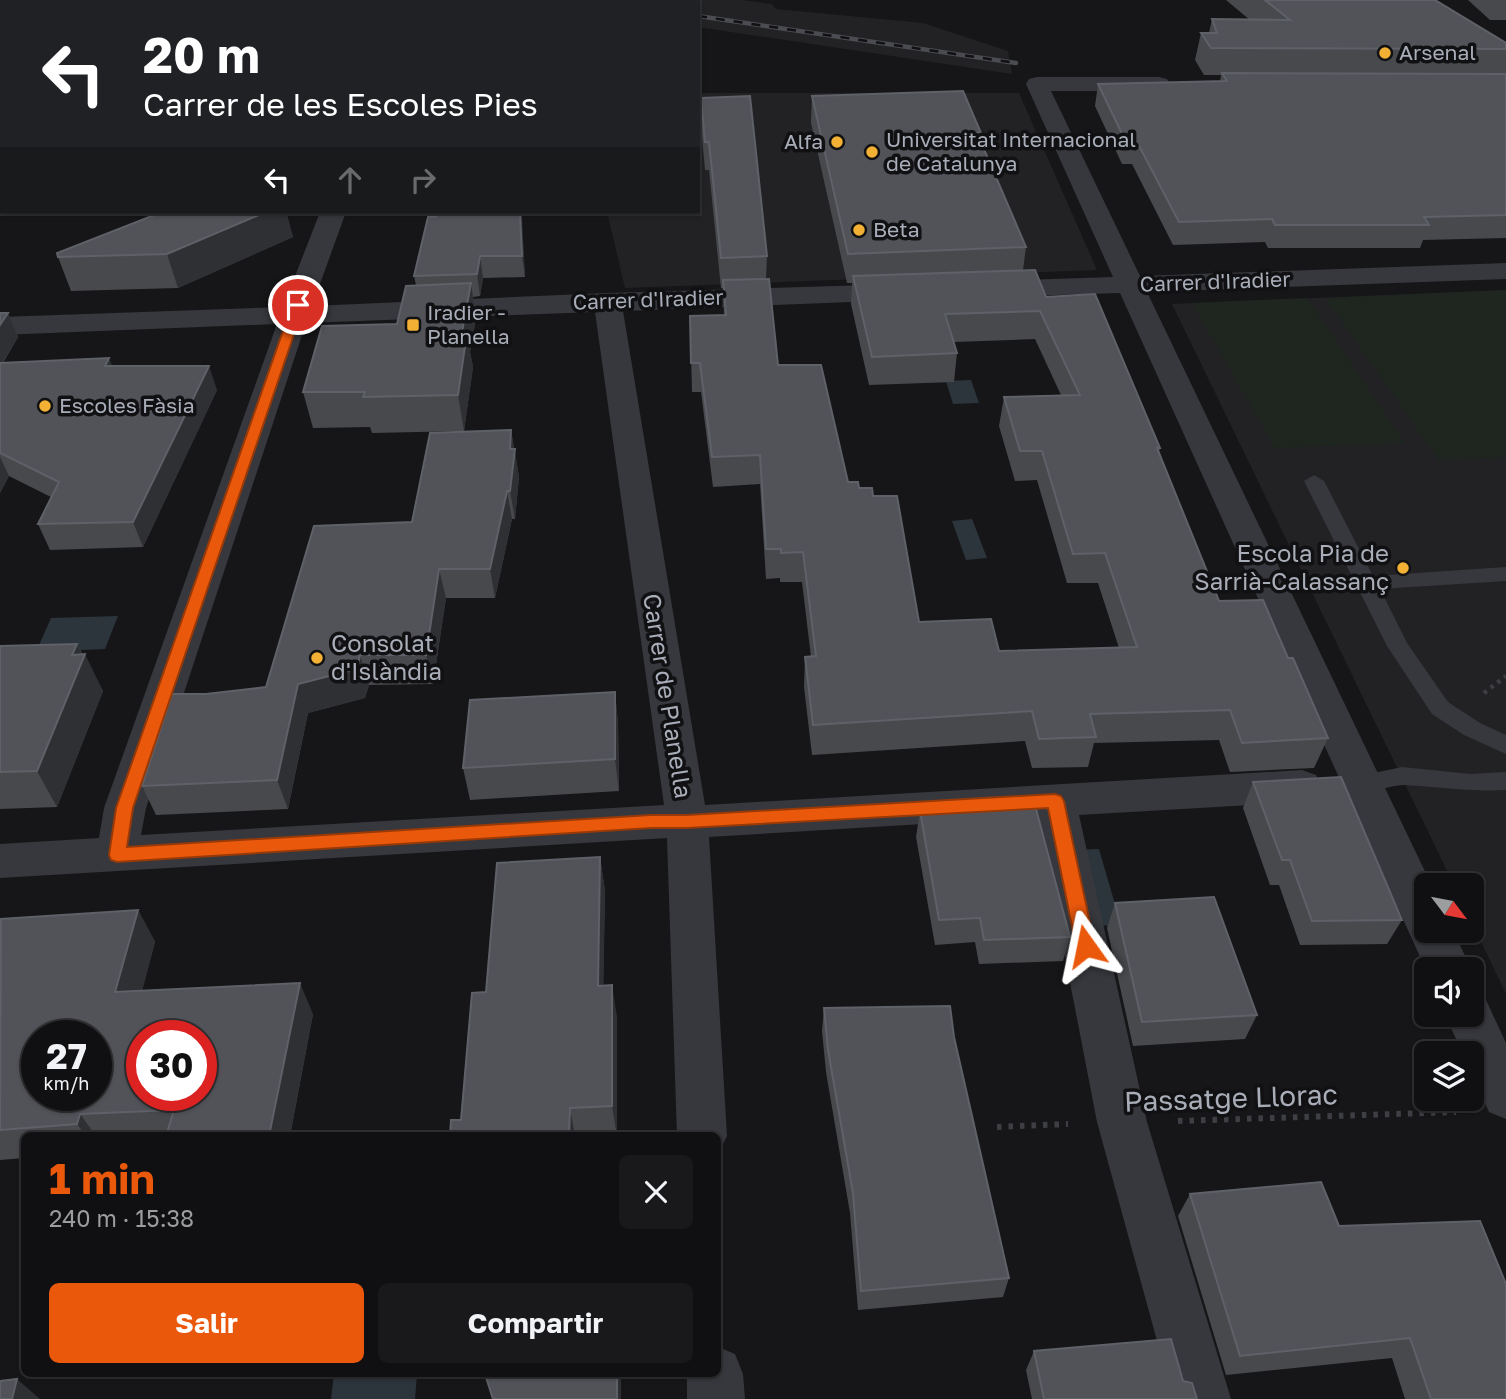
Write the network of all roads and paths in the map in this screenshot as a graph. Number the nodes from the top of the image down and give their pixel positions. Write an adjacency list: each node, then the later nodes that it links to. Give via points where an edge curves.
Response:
1 (1175, 84): 4 (street, via 1037,84)
2 (332, 214): 8 (street)
3 (1506, 271): 4 (street, Carrer d'Iradier)
4 (1132, 285): 5 (street, Carrer d'Iradier); 15 (street)
5 (965, 290)
6 (924, 291): 7 (street, Carrer d'Iradier)
7 (607, 301): 8 (street, Carrer d'Iradier); 17 (street, Carrer de Planella)
8 (295, 313): 9 (street, Carrer d'Iradier); 18 (street, via 125,808)
9 (0, 326)
10 (1314, 481): 12 (lane)
11 (1506, 574): 12 (lane)
12 (1367, 583): 13 (lane, via 1398,646 1440,708)
13 (1506, 745)
14 (1506, 781): 15 (lane, via 1470,783 1402,776)
15 (1364, 783): 16 (street); 20 (street)
16 (1055, 801): 17 (street); 23 (street)
17 (687, 822): 18 (street); 25 (street, Carrer de Planella)
18 (117, 855): 19 (street)
19 (0, 861)
20 (1414, 893)
21 (1471, 1027): 22 (street)
22 (1487, 1104): 23 (path, Passatge Llorac)
23 (1122, 1122): 24 (path, Passatge Llorac); 28 (street)
24 (997, 1127)
25 (702, 1132)
26 (715, 1377): 27 (street)
27 (716, 1399)
28 (1202, 1399)

